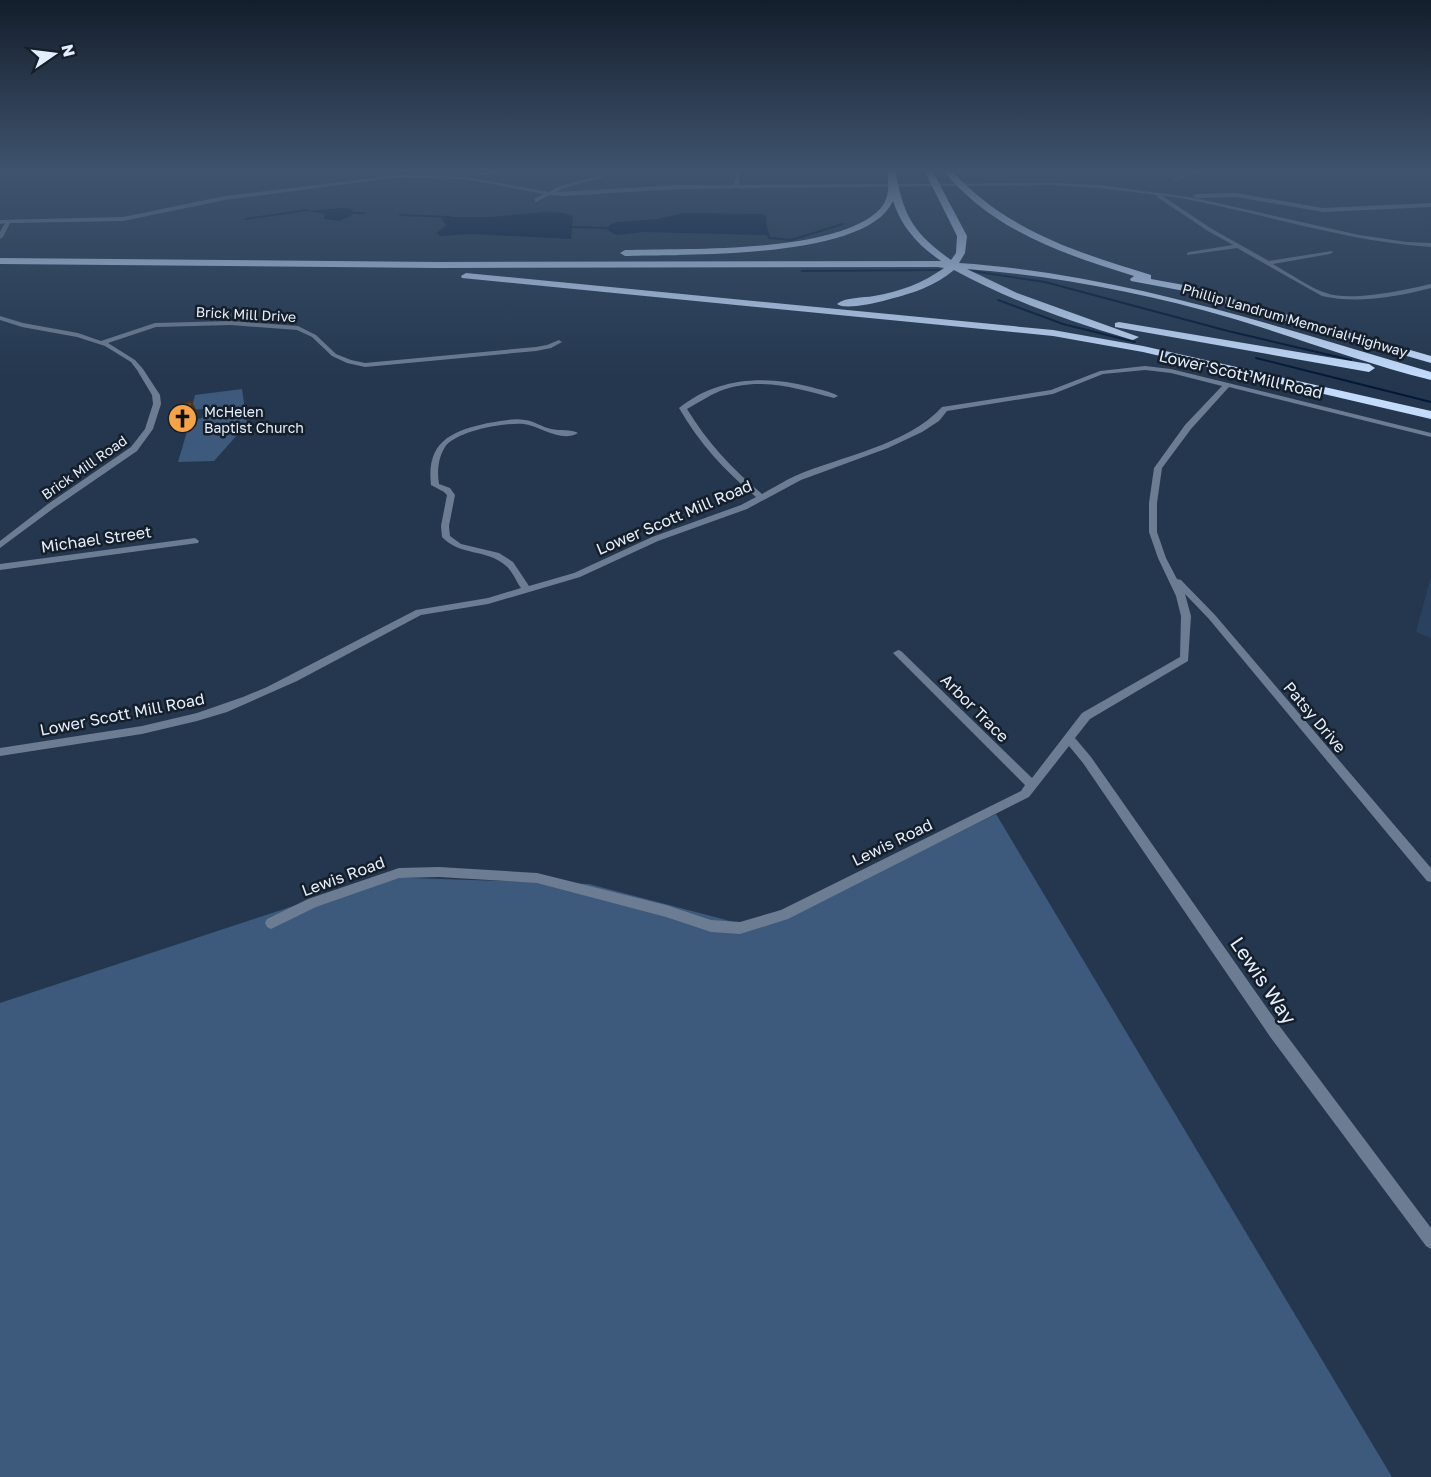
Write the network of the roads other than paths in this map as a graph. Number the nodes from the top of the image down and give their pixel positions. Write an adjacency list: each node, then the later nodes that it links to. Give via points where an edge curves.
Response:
1 (823, 239): 13 (highway, via 779,246)
2 (918, 239): 23 (highway, via 977,279)
3 (962, 239): 22 (highway, via 962,250 956,261 938,277 901,293 865,301)
4 (1041, 239): 21 (highway, via 1078,255)
5 (1227, 239): 8 (street)
6 (1367, 239): 7 (street)
7 (1431, 245)
8 (1238, 246): 15 (street); 17 (street)
9 (913, 251): 14 (highway)
10 (811, 252): 13 (highway)
11 (1330, 252): 17 (street)
12 (613, 253): 13 (highway)
13 (625, 253)
14 (969, 254)
15 (1189, 254)
16 (0, 261): 18 (highway, Phillip Landrum Memorial Highway)
17 (1268, 263): 20 (street, via 1322,294 1342,298)
18 (233, 264): 22 (highway, via 487,278); 28 (highway, Phillip Landrum Memorial Highway, via 913,263 998,268 1162,297)
19 (1083, 268): 21 (highway, Phillip Landrum Memorial Highway)
20 (1431, 286)
21 (1180, 287): 27 (highway, Phillip Landrum Memorial Highway)
22 (784, 305): 29 (highway, via 1053,333)
23 (1041, 305): 29 (highway, via 1158,345); 30 (highway, via 1129,327)
24 (0, 318): 26 (street, Brick Mill Road)
25 (559, 342): 26 (street, Brick Mill Drive, via 536,349 378,366 349,362 334,355 308,332 287,326 172,323 142,328)
26 (101, 343): 38 (street, Brick Mill Road, via 133,361 145,375 156,395 156,410 149,429 134,449)
27 (1431, 360)
28 (1431, 376)
29 (1282, 379): 33 (highway)
30 (1431, 381)
31 (1227, 385): 35 (street, Lower Scott Mill Road); 36 (street, Lower Scott Mill Road, via 1145,368 1102,372 1053,392 945,410 919,430 798,478); 40 (street, Lewis Road, via 1188,427 1158,468 1153,531)
32 (834, 396): 36 (street, via 793,384 755,380 717,389 683,408 698,436 720,456 730,472)
33 (1431, 415)
34 (574, 433): 41 (street, via 546,430 525,422 485,426 444,443 436,458 435,485 451,495 446,537 459,546 496,555 510,564)
35 (1431, 435)
36 (761, 497): 41 (street, Lower Scott Mill Road, via 577,575)
37 (195, 541): 39 (street, Michael Street)
38 (0, 545)
39 (0, 567)
40 (1174, 578): 43 (street, Lewis Road, via 1186,616 1185,659 1086,716); 46 (street, Patsy Drive, via 1212,617)
41 (526, 589): 44 (street, Lower Scott Mill Road, via 488,601 413,615 321,665 223,709 130,731)
42 (898, 653): 45 (street, Arbor Trace)
43 (1069, 739): 45 (street, Lewis Road); 48 (street, Lewis Way, via 1276,1033)
44 (0, 752)
45 (1032, 785): 47 (street, Lewis Road, via 1025,794 784,915 740,928 711,926 537,878 439,872 399,873 312,903)
46 (1431, 877)
47 (271, 923)
48 (1431, 1240)

